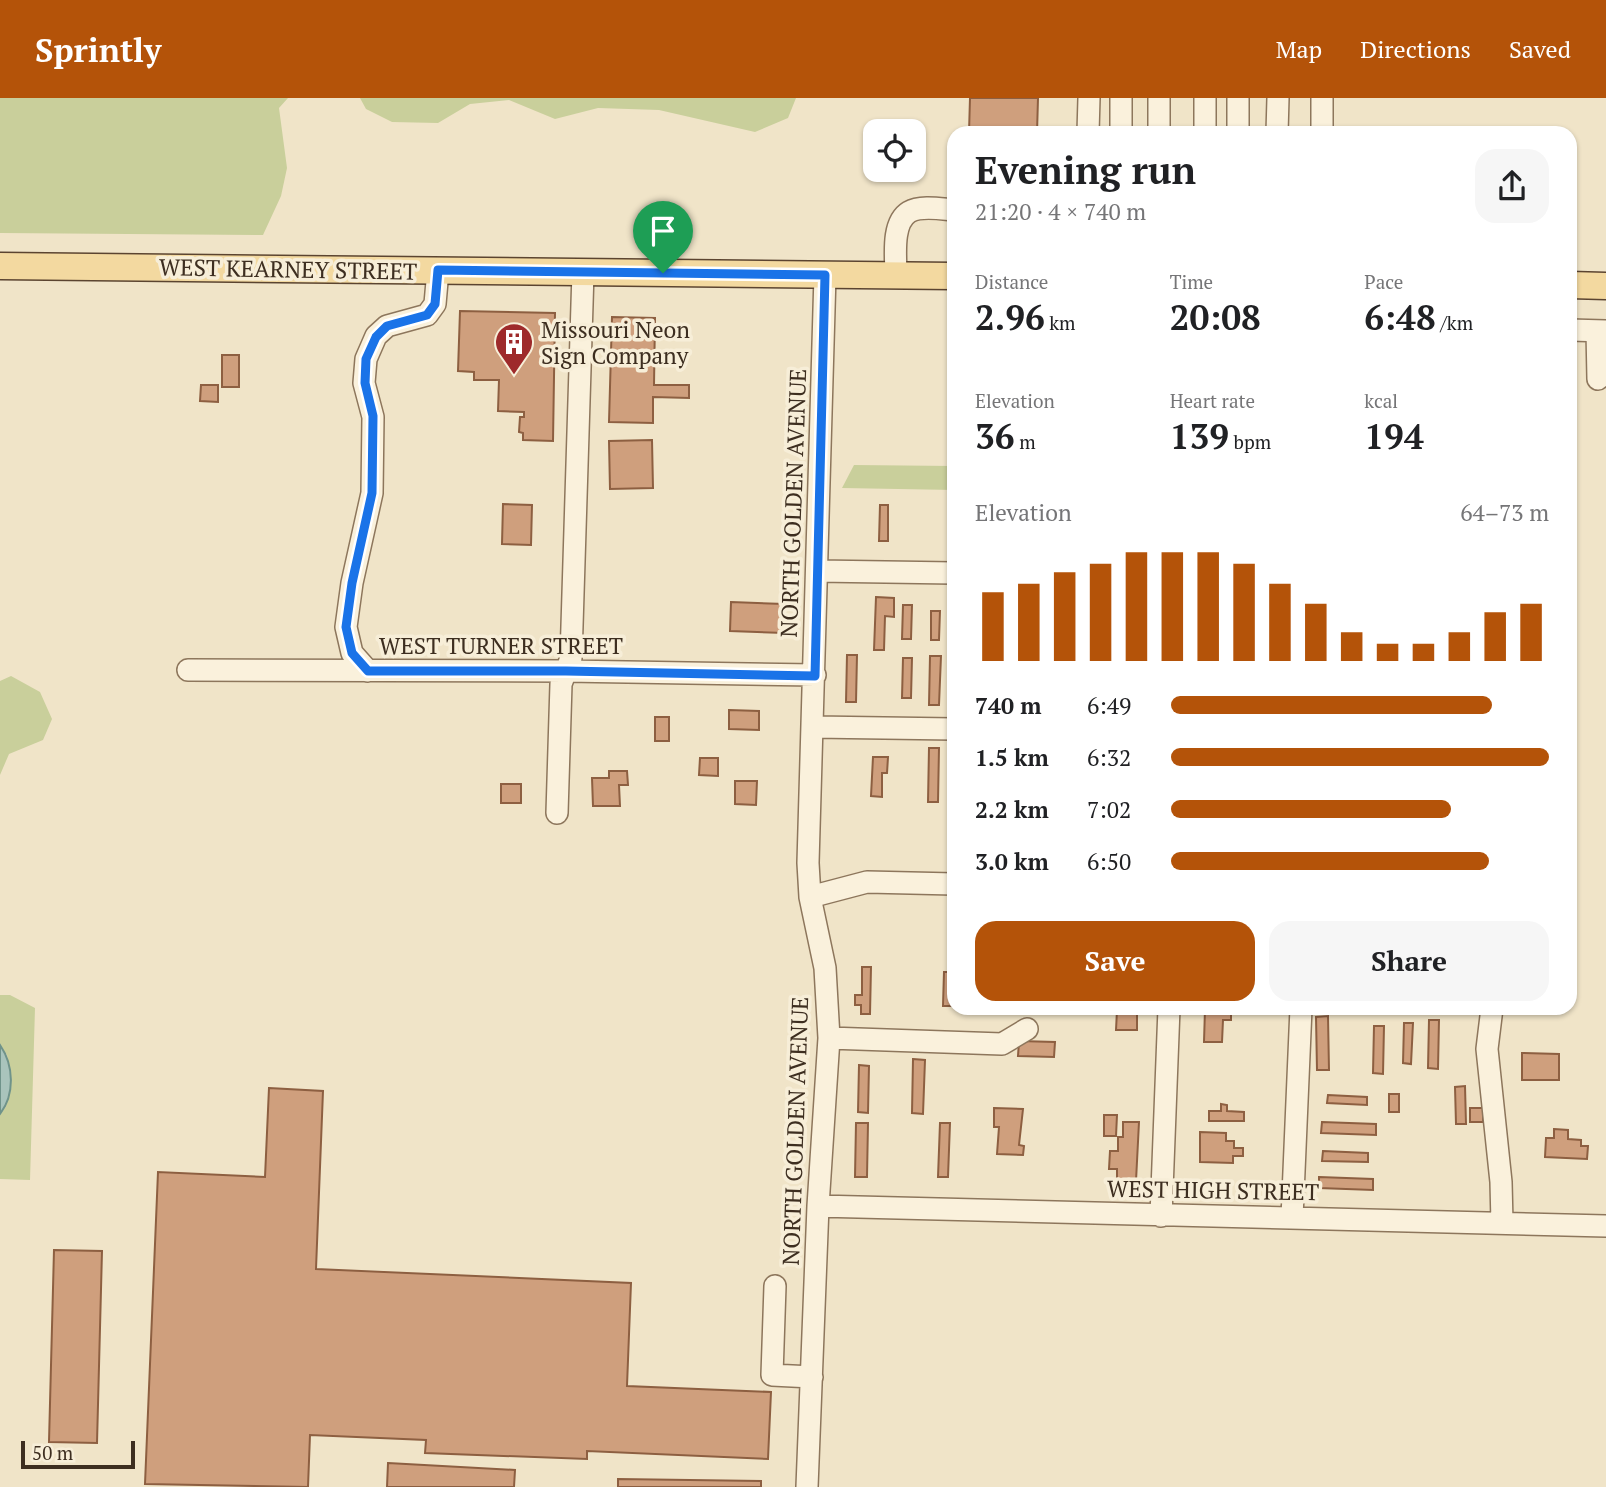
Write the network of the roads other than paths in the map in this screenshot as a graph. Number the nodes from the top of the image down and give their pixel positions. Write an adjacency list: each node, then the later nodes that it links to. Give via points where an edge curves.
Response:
1 (1089, 98): 8 (street)
2 (1121, 98): 9 (street)
3 (1159, 98): 10 (street)
4 (1205, 98): 11 (street)
5 (1238, 98): 12 (street)
6 (1278, 98): 13 (street)
7 (1322, 98): 14 (street)
8 (1088, 126)
9 (1121, 126)
10 (1159, 126)
11 (1205, 126)
12 (1238, 126)
13 (1277, 126)
14 (1322, 126)
15 (947, 210): 20 (street, via 923,209 903,219)
16 (0, 266): 17 (main road, WEST KEARNEY STREET)
17 (438, 270): 18 (main road, WEST KEARNEY STREET); 30 (street, via 435,304 427,315 387,326 366,359 365,383 373,416 372,493 346,627 352,653)
18 (583, 272): 19 (main road, WEST KEARNEY STREET); 31 (street, via 571,658)
19 (825, 275): 20 (main road, WEST KEARNEY STREET); 27 (street, NORTH GOLDEN AVENUE)
20 (896, 276): 21 (main road, WEST KEARNEY STREET)
21 (947, 276)
22 (1577, 285): 23 (main road)
23 (1606, 286)
24 (1577, 330): 25 (street)
25 (1602, 331): 26 (street)
26 (1598, 379)
27 (817, 571): 28 (street); 32 (street, NORTH GOLDEN AVENUE)
28 (947, 573)
29 (188, 670): 30 (street, WEST TURNER STREET)
30 (368, 671): 31 (street, WEST TURNER STREET)
31 (566, 671): 32 (street, WEST TURNER STREET); 35 (street)
32 (815, 676): 33 (street, NORTH GOLDEN AVENUE)
33 (814, 727): 34 (street); 37 (street, NORTH GOLDEN AVENUE)
34 (947, 729)
35 (557, 813)
36 (947, 884): 37 (street, via 867,882)
37 (810, 897): 42 (street, NORTH GOLDEN AVENUE, via 825,968)
38 (1169, 1015): 44 (street)
39 (1301, 1015): 45 (street)
40 (1491, 1015): 46 (street, via 1487,1049 1502,1182)
41 (1027, 1029): 42 (street, via 1003,1044)
42 (829, 1038): 43 (street, NORTH GOLDEN AVENUE)
43 (818, 1206): 44 (street, WEST HIGH STREET); 49 (street, NORTH GOLDEN AVENUE)
44 (1161, 1216): 45 (street, WEST HIGH STREET)
45 (1292, 1218): 46 (street, WEST HIGH STREET)
46 (1502, 1223): 47 (street, WEST HIGH STREET)
47 (1606, 1226)
48 (775, 1286): 49 (street, via 772,1375)
49 (812, 1377): 50 (street, NORTH GOLDEN AVENUE)
50 (807, 1487)

